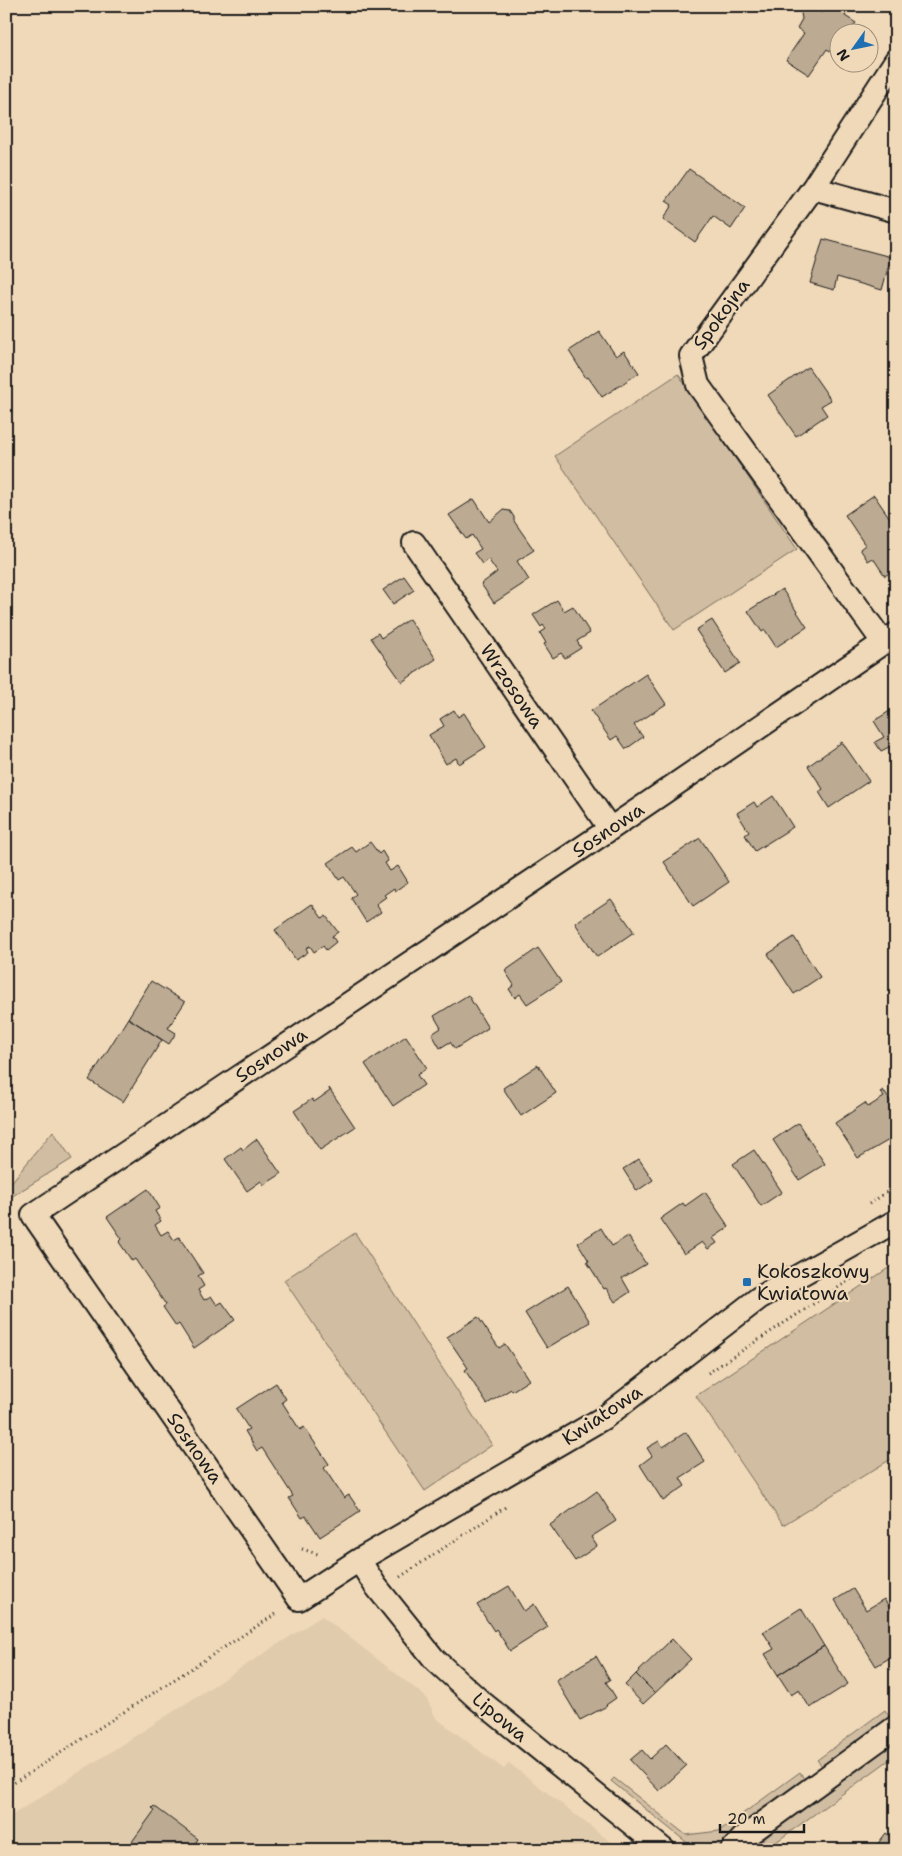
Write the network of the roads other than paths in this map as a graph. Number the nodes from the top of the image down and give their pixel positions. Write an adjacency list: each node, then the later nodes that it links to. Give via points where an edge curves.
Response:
1 (896, 60): 2 (street, Spokojna)
2 (813, 188): 3 (street); 5 (street, Spokojna, via 691,356 698,386)
3 (896, 211)
4 (414, 543): 6 (street, Wrzosowa)
5 (889, 638): 6 (street, Sosnowa)
6 (610, 829): 9 (street, Sosnowa, via 34,1215)
7 (896, 1221): 8 (street, Kwiatowa, via 759,1298 605,1417)
8 (359, 1560): 9 (street, Kwiatowa); 11 (street, Lipowa, via 435,1660 478,1700)
9 (299, 1599)
10 (896, 1727): 12 (street, via 743,1838)
11 (664, 1850)
12 (732, 1850)

